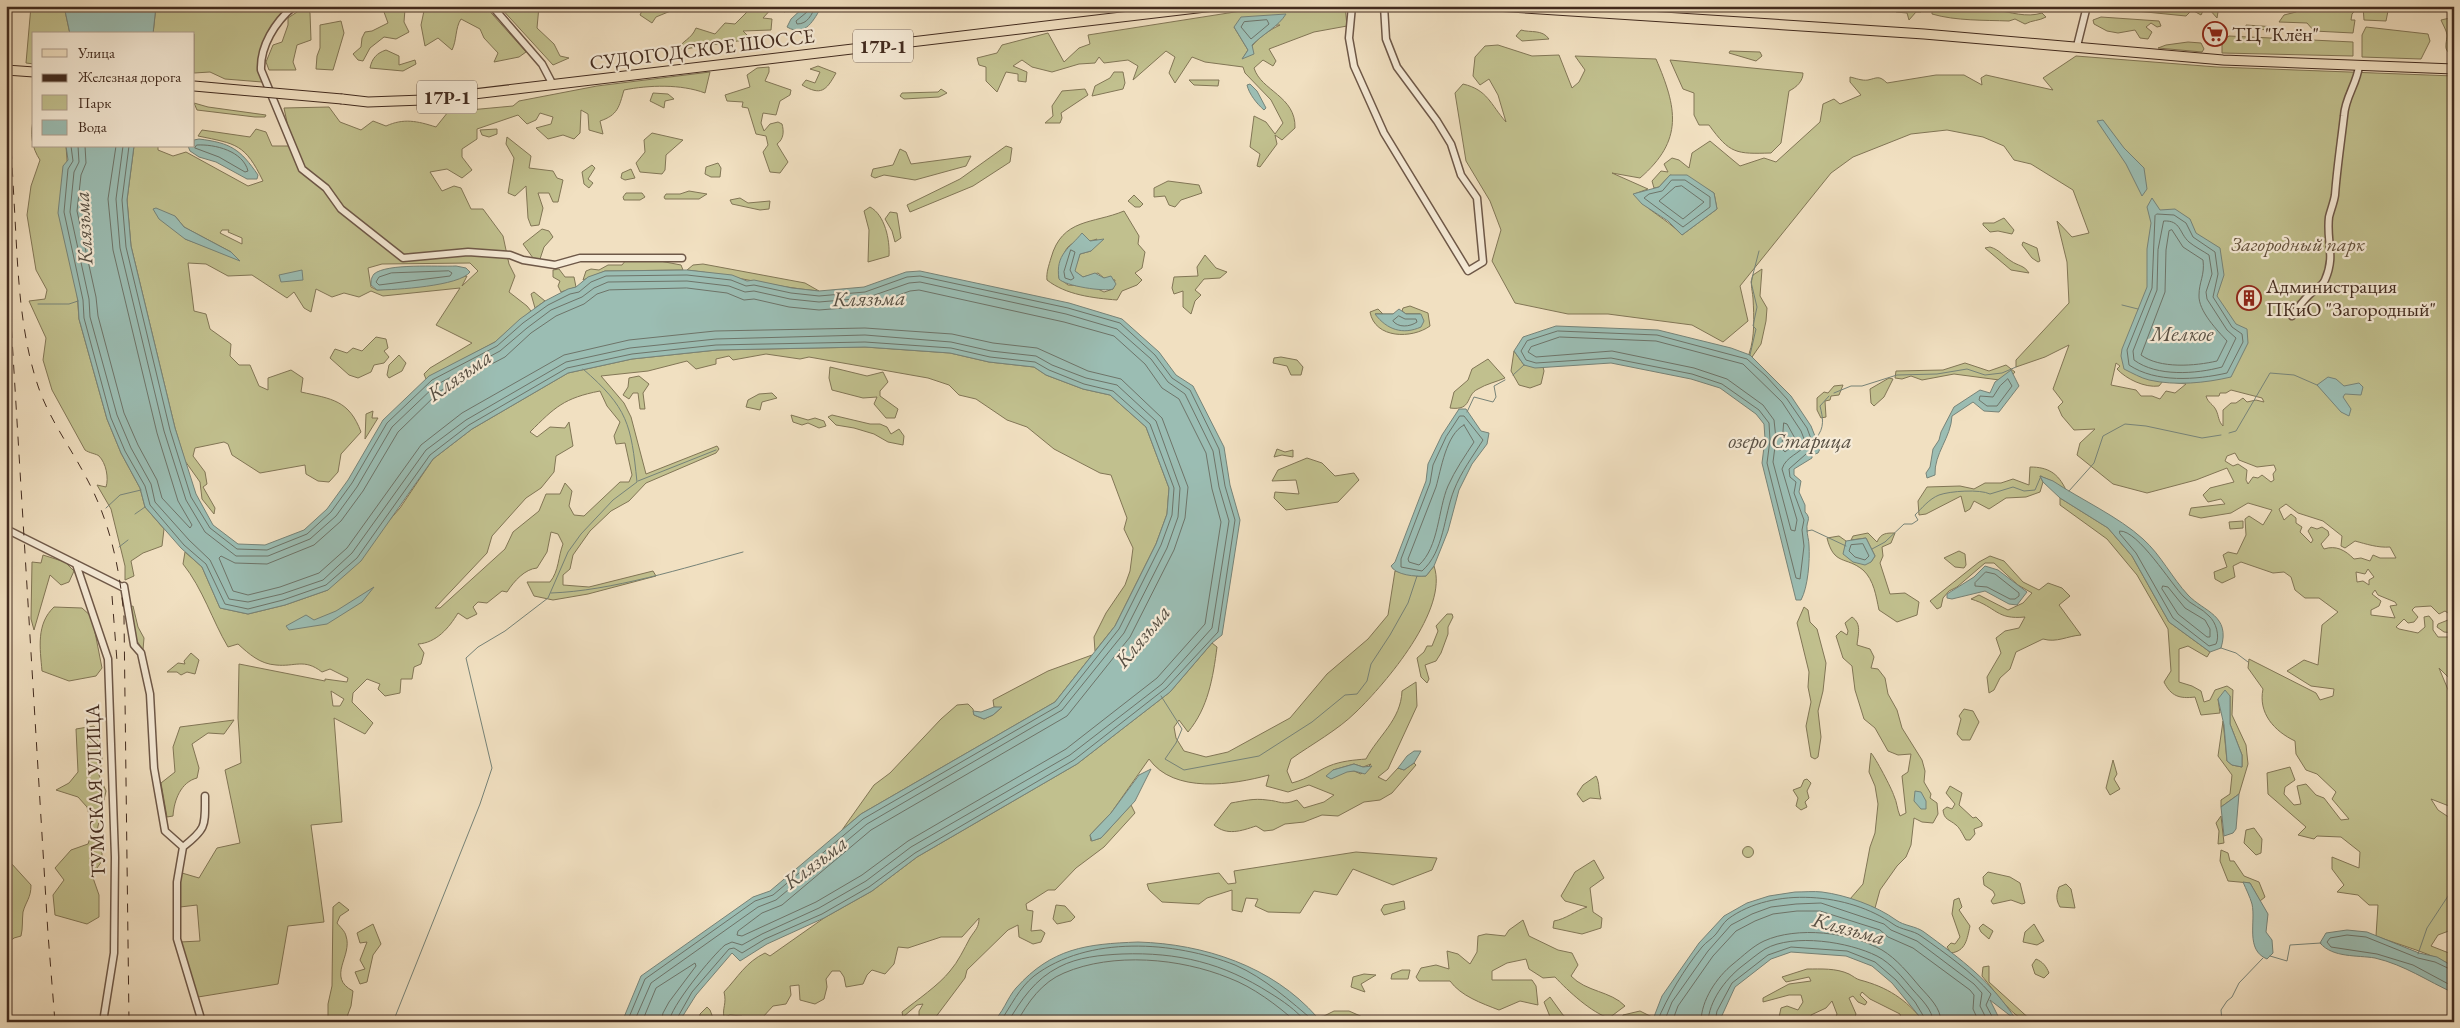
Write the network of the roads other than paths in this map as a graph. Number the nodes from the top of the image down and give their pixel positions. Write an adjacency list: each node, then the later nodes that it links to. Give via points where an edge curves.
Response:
1 (294, 6): 16 (street, via 274,29 261,58 261,70 302,169 326,188 341,209 403,258 468,252 510,255 555,265 580,258)
2 (492, 6): 14 (street, via 542,64)
3 (1214, 6): 14 (main road, СУДОГОДСКОЕ ШОССЕ / 17Р-1)
4 (1352, 6): 6 (street, via 1349,38 1354,66 1384,133 1468,271 1483,262 1477,198 1461,175 1451,144 1437,121 1397,67 1386,39)
5 (1377, 6): 6 (street)
6 (1384, 6)
7 (1495, 6): 9 (main road)
8 (2087, 6): 9 (street)
9 (2077, 46): 10 (main road, via 2200,59)
10 (2359, 66): 11 (main road); 17 (street, via 2358,79 2346,99 2328,236 2332,261 2324,283)
11 (2454, 69)
12 (6, 70): 13 (main road, bridge)
13 (32, 72)
14 (553, 85): 15 (main road, СУДОГОДСКОЕ ШОССЕ / 17Р-1, bridge, via 398,102)
15 (195, 86)
16 (682, 258)
17 (2292, 316)
18 (6, 529): 19 (street)
19 (76, 564): 23 (street, via 124,586 134,645 141,653 150,694 154,768 165,831); 24 (street, ТУМСКАЯ УЛИЦА, via 108,659 115,857 114,943)
20 (6, 713): 21 (street)
21 (6, 742)
22 (205, 796): 23 (street, via 205,821 200,833)
23 (183, 847): 25 (street, via 177,882 177,939)
24 (103, 1022)
25 (202, 1022)

